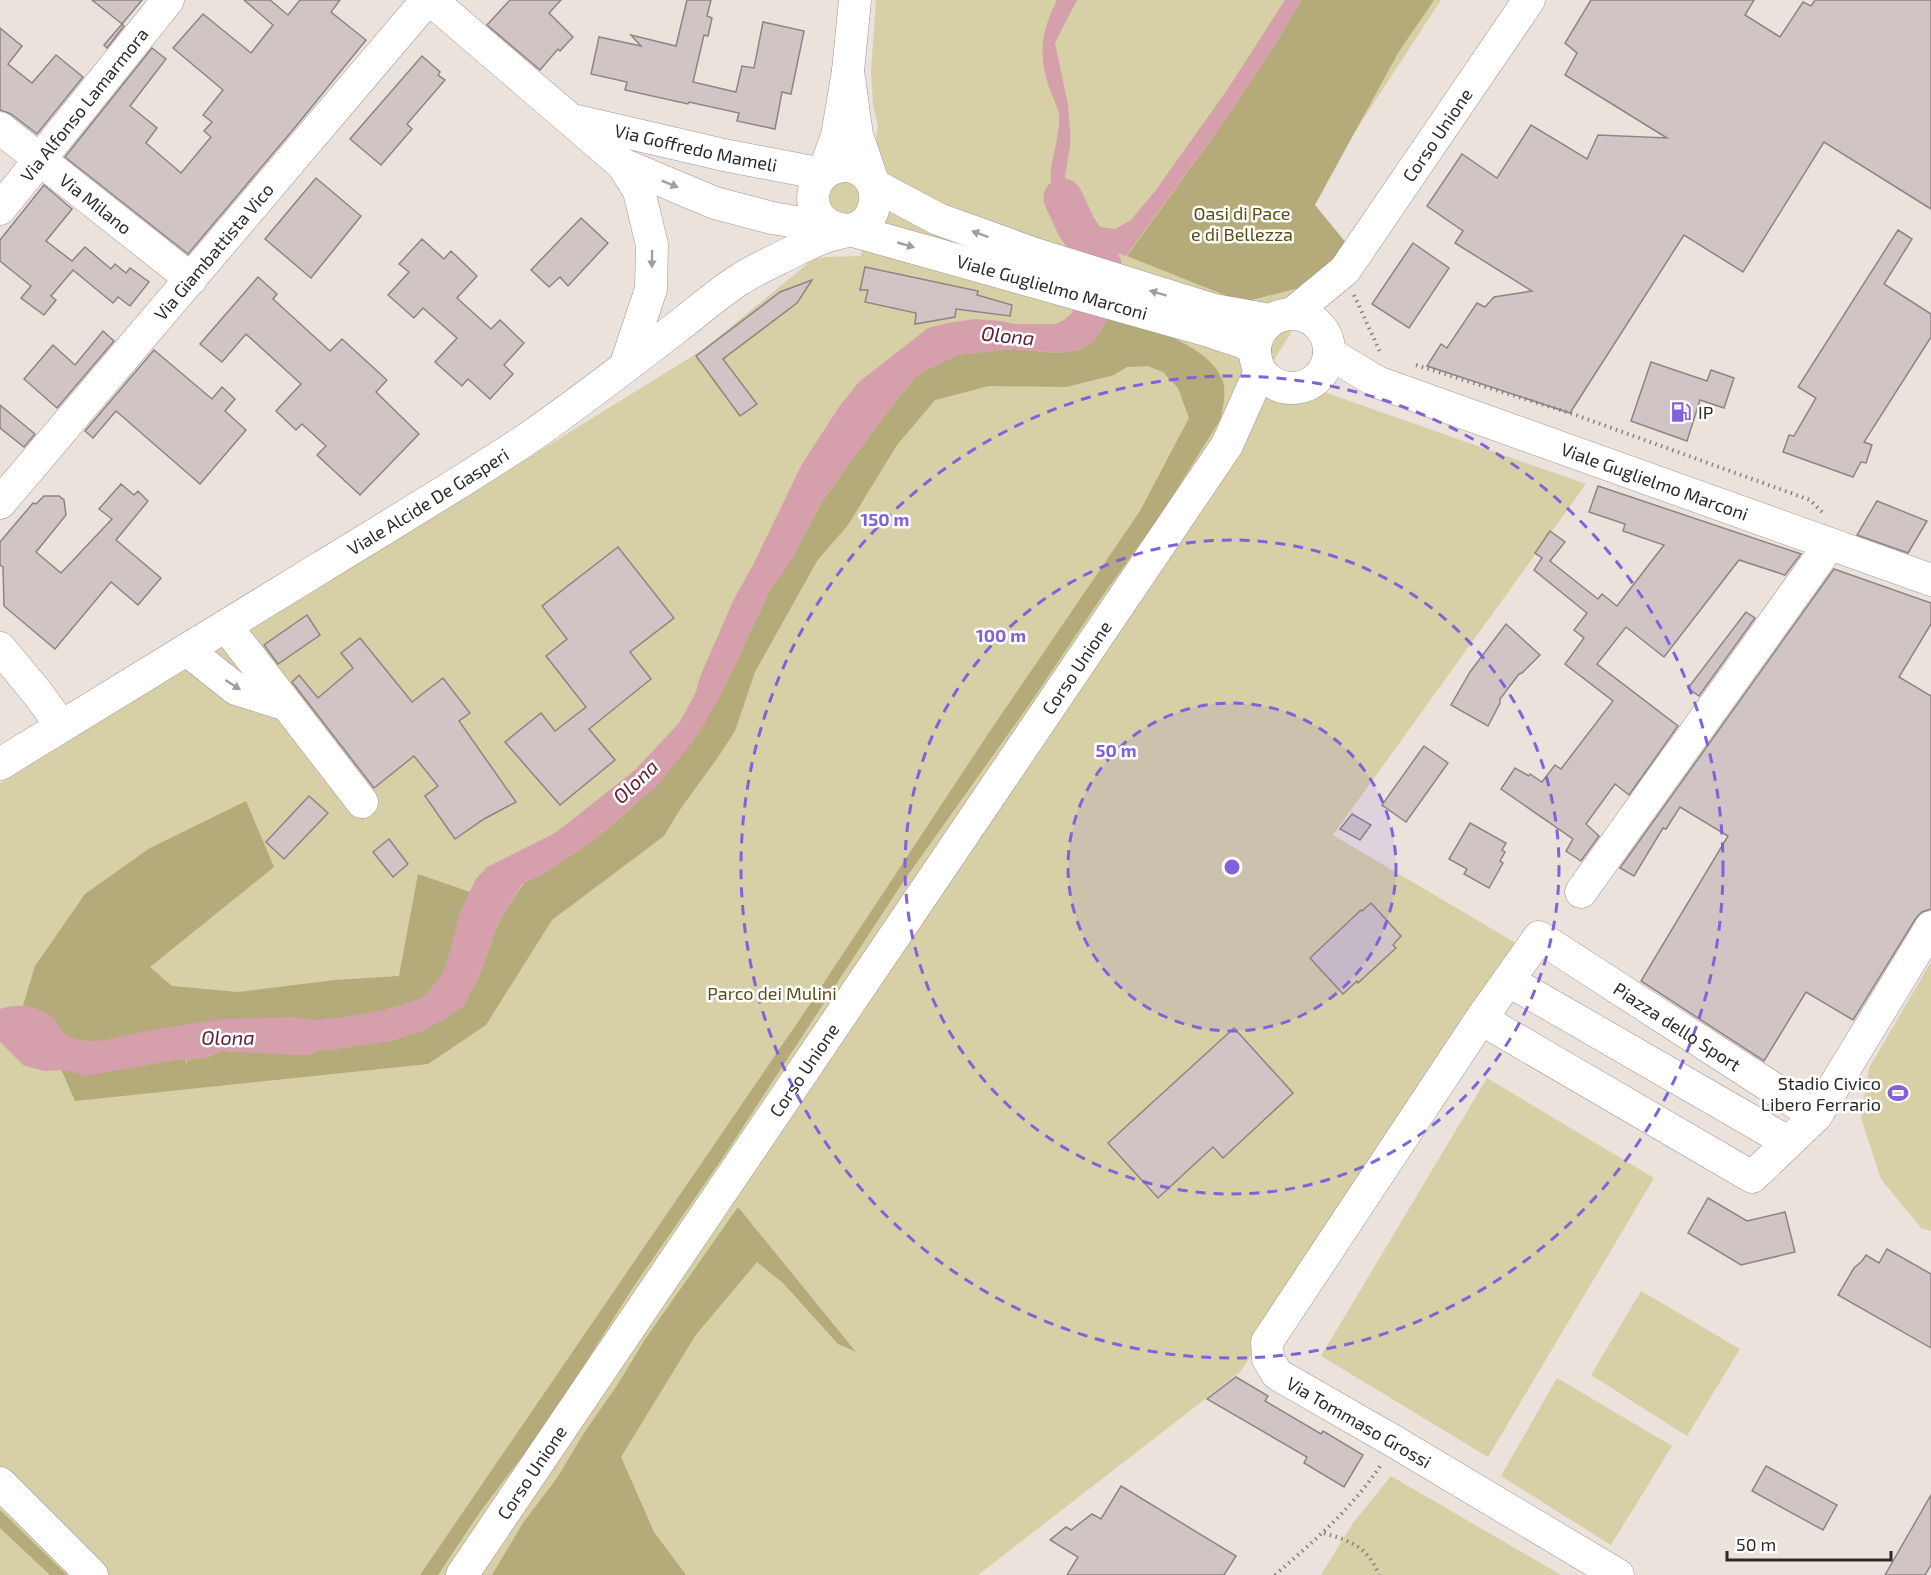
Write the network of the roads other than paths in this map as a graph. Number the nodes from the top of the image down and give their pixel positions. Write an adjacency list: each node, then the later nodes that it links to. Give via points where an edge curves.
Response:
1 (168, 0): 8 (street, Via Alfonso Lamarmora)
2 (429, 0): 6 (street, Via Goffredo Mameli); 16 (street, Via Giambattista Vico)
3 (855, 0): 5 (street)
4 (1529, 0): 18 (street, Corso Unione)
5 (848, 71): 10 (street, via 837,136); 11 (street, via 858,135)
6 (569, 119): 9 (street, Via Goffredo Mameli); 10 (street, Via Goffredo Mameli)
7 (0, 128): 8 (street, Via Milano)
8 (40, 159): 12 (street, Via Alfonso Lamarmora); 16 (street, Via Milano)
9 (622, 165): 13 (street, Via Goffredo Mameli, one-way to 13, via 715,203); 22 (street, Via Goffredo Mameli, one-way to 22, via 639,191 652,245 651,289)
10 (820, 179): 11 (street, via 831,169 850,166); 13 (street); 14 (street, via 813,204 820,218)
11 (874, 185): 14 (street, via 876,196 869,218 860,226); 15 (street, Viale Guglielmo Marconi, one-way to 11)
12 (0, 209)
13 (789, 220): 14 (street, Via Goffredo Mameli); 17 (street)
14 (842, 229): 15 (street, Viale Guglielmo Marconi, one-way to 15); 17 (street)
15 (1032, 267): 20 (street, Viale Guglielmo Marconi)
16 (191, 279): 25 (street, Via Giambattista Vico)
17 (740, 279): 22 (street, Viale Alcide De Gasperi)
18 (1349, 282): 19 (street, Corso Unione); 21 (street, Corso Unione)
19 (1282, 317): 20 (street, Viale Guglielmo Marconi); 21 (street, Viale Guglielmo Marconi, via 1306,316 1316,323); 24 (street, via 1262,327 1257,338)
20 (1210, 320): 24 (street, Viale Guglielmo Marconi)
21 (1327, 343): 23 (street, Viale Guglielmo Marconi); 24 (street, via 1327,364 1321,374)
22 (625, 367): 28 (street, Viale Alcide De Gasperi, via 475,473)
23 (1379, 368): 24 (street, Viale Guglielmo Marconi); 26 (street, Viale Guglielmo Marconi)
24 (1278, 372): 43 (street, Corso Unione)
25 (0, 503)
26 (1828, 530): 27 (street, Viale Guglielmo Marconi); 35 (street)
27 (1931, 580)
28 (226, 626): 30 (street, Viale Alcide De Gasperi); 31 (street)
29 (0, 648): 32 (street)
30 (187, 650): 31 (street, one-way to 31, via 236,689); 32 (street, Viale Alcide De Gasperi)
31 (287, 705): 34 (street)
32 (61, 726): 33 (street, Viale Alcide De Gasperi)
33 (0, 764)
34 (363, 802)
35 (1581, 892)
36 (1931, 927): 39 (street)
37 (1509, 981): 38 (street); 39 (street, Piazza dello Sport, via 1539,937); 40 (street)
38 (1481, 1019): 40 (street, via 1752,1177); 44 (street, Via Tommaso Grossi, via 1267,1342 1268,1359 1277,1374)
39 (1816, 1116): 40 (street)
40 (1788, 1142)
41 (0, 1483): 42 (street)
42 (93, 1575)
43 (462, 1575)
44 (1618, 1575)

